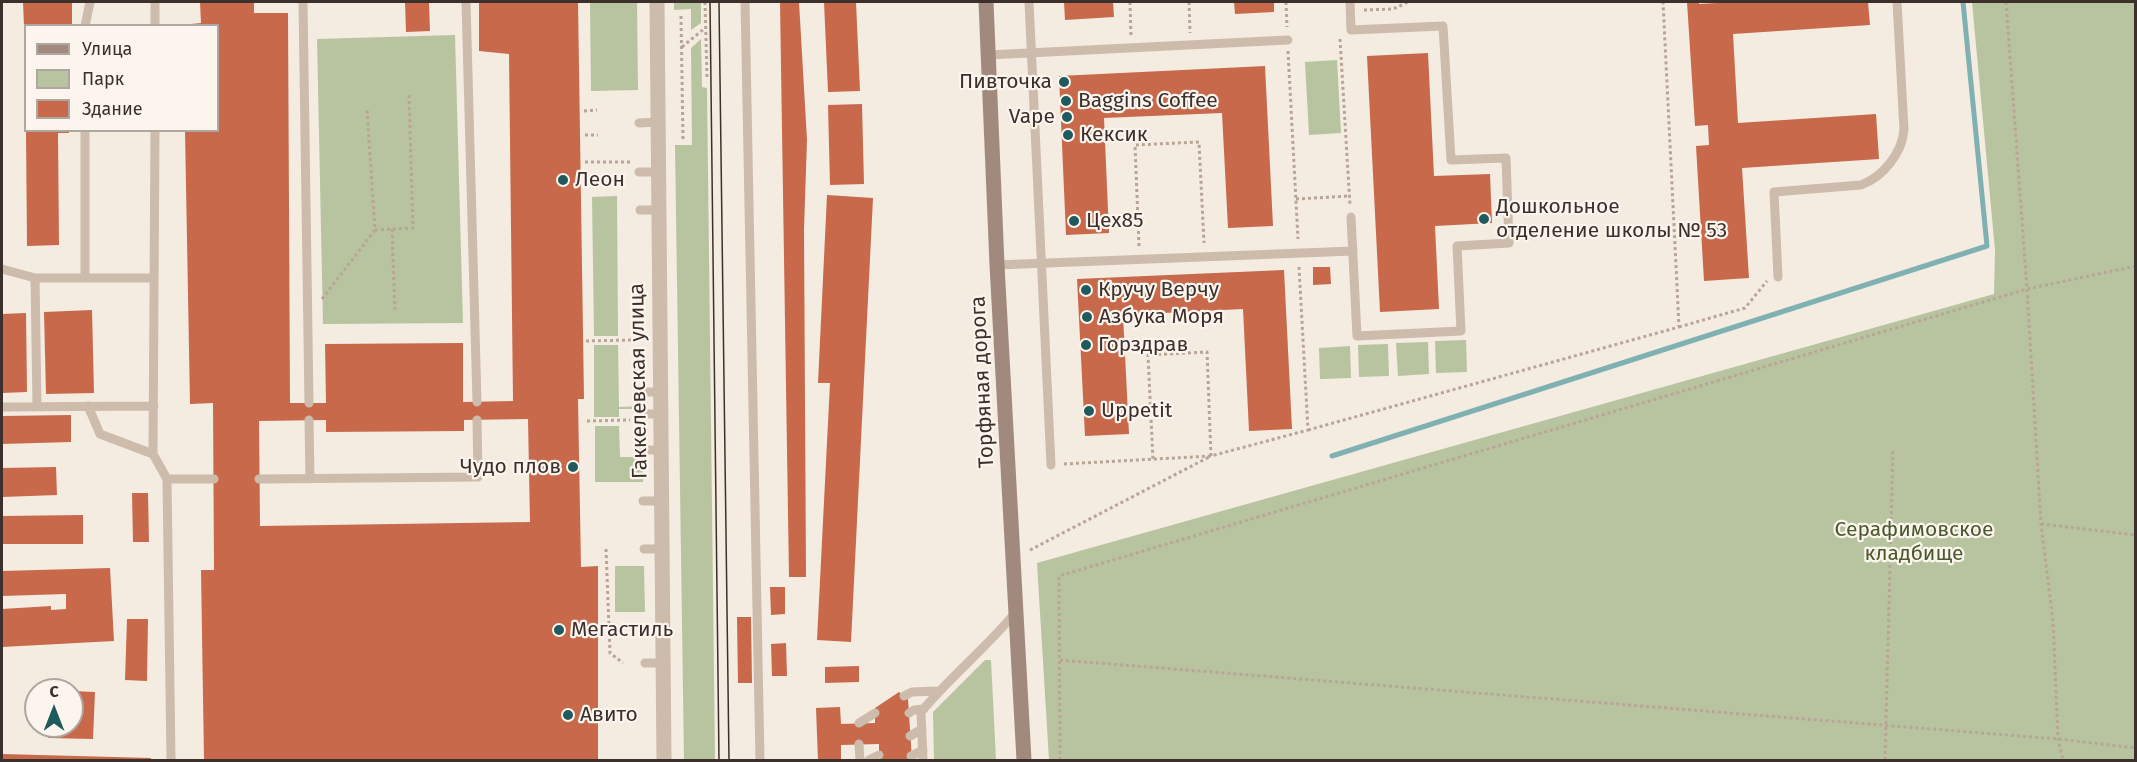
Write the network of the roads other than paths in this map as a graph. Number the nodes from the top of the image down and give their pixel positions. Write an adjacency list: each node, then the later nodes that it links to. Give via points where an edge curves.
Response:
1 (90, 2): 11 (lane)
2 (155, 2): 12 (lane)
3 (303, 2): 36 (lane)
4 (466, 2): 35 (lane)
5 (657, 2): 16 (street, Гаккелевская улица)
6 (745, 2): 74 (lane)
7 (986, 2): 15 (main road, Торфяная дорога)
8 (1029, 2): 14 (lane)
9 (1898, 2): 29 (lane, via 1903,142 1871,182 1774,192)
10 (1351, 6): 25 (lane, via 1351,30 1443,26 1451,160 1506,158 1509,243 1457,246 1461,331 1357,336)
11 (85, 24)
12 (155, 24)
13 (1288, 40): 14 (lane)
14 (1031, 53): 15 (lane); 26 (lane)
15 (988, 55): 27 (main road, Торфяная дорога)
16 (658, 122): 17 (lane); 20 (street, Гаккелевская улица)
17 (639, 123)
18 (85, 132): 31 (lane)
19 (155, 132): 32 (lane)
20 (658, 167): 21 (lane); 23 (street, Гаккелевская улица)
21 (639, 172)
22 (640, 210): 23 (lane)
23 (659, 210): 34 (street, Гаккелевская улица)
24 (1351, 216): 25 (lane)
25 (1353, 251): 26 (lane)
26 (1042, 263): 27 (lane); 48 (lane)
27 (997, 265): 57 (main road, Торфяная дорога)
28 (2, 269): 30 (lane)
29 (1778, 273)
30 (35, 278): 31 (lane); 39 (lane)
31 (85, 278): 32 (lane)
32 (154, 278): 38 (lane)
33 (642, 392): 34 (lane)
34 (660, 392): 42 (street, Гаккелевская улица)
35 (477, 402)
36 (309, 403)
37 (88, 406): 38 (lane); 39 (lane); 47 (lane, via 100,434)
38 (154, 406): 47 (lane)
39 (37, 407): 40 (lane)
40 (2, 408)
41 (642, 414): 42 (lane)
42 (661, 414): 46 (street, Гаккелевская улица)
43 (309, 420): 49 (lane)
44 (477, 420): 49 (lane, via 478,477)
45 (643, 450): 46 (lane)
46 (661, 450): 54 (street, Гаккелевская улица)
47 (153, 454): 50 (lane)
48 (1051, 465)
49 (310, 478): 52 (lane)
50 (167, 479): 51 (lane); 72 (lane)
51 (214, 479)
52 (260, 479)
53 (644, 501): 54 (lane)
54 (662, 501): 56 (street, Гаккелевская улица)
55 (644, 549): 56 (lane)
56 (662, 549): 59 (street, Гаккелевская улица)
57 (1017, 612): 60 (lane); 78 (main road, Торфяная дорога)
58 (645, 663): 59 (lane)
59 (663, 663): 73 (street, Гаккелевская улица)
60 (939, 692): 61 (lane, via 912,692); 62 (lane)
61 (904, 696)
62 (924, 709): 64 (lane); 66 (lane)
63 (875, 713): 65 (lane)
64 (909, 713)
65 (859, 723)
66 (922, 729): 67 (lane); 69 (lane)
67 (910, 736)
68 (860, 744): 75 (lane)
69 (923, 750): 71 (lane); 77 (lane)
70 (879, 755): 76 (lane)
71 (911, 756)
72 (171, 760)
73 (664, 760)
74 (760, 760)
75 (860, 760)
76 (869, 760)
77 (923, 760)
78 (1024, 760)

